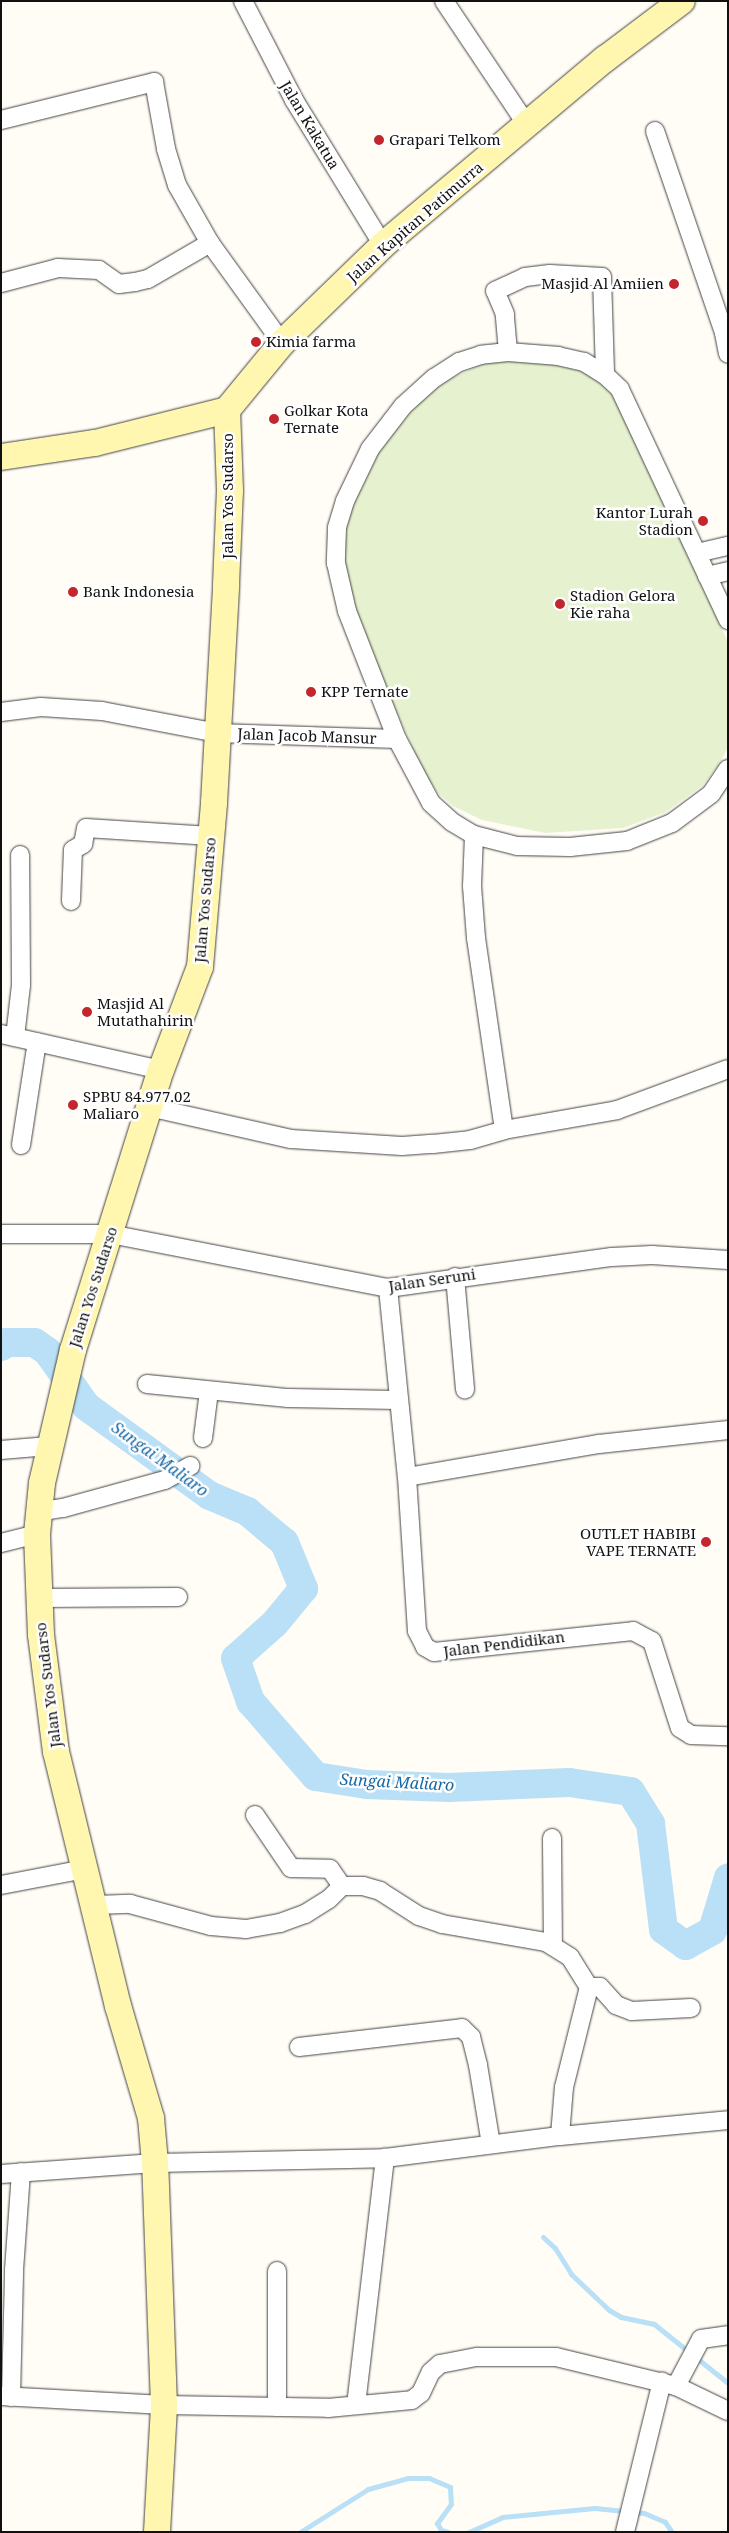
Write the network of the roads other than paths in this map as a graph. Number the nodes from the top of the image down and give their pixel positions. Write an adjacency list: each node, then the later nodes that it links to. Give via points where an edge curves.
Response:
1 (243, 1): 8 (street, Jalan Kakatua, via 294,100)
2 (444, 1): 5 (street)
3 (682, 1): 5 (street, Jalan Kapitan Patimurra, via 605,59)
4 (1, 120): 7 (street, via 154,82 170,165)
5 (527, 125): 8 (street, Jalan Kapitan Patimurra)
6 (655, 131): 12 (street, via 724,333)
7 (210, 244): 9 (street, via 148,279 135,282 119,284 99,270 58,268); 10 (street)
8 (383, 246): 10 (street, Jalan Kapitan Patimurra)
9 (1, 282)
10 (282, 343): 14 (street, Jalan Kapitan Patimurra)
11 (508, 352): 13 (street, Jalan Jacob Mansur, via 559,356 584,362); 13 (street, via 505,314 495,291 525,278 550,274 602,277); 23 (street, Jalan Jacob Mansur, via 459,362 417,391 370,449 345,501 337,528 336,563 347,611)
12 (728, 354)
13 (605, 375): 17 (street, Jalan Jacob Mansur, via 620,390 633,412)
14 (227, 410): 15 (street, via 95,443); 22 (street, Jalan Yos Sudarso, via 230,491)
15 (1, 456)
16 (728, 546): 17 (street)
17 (697, 553): 19 (street, Jalan Jacob Mansur)
18 (728, 571): 19 (street)
19 (707, 576): 20 (street, Jalan Jacob Mansur)
20 (728, 620)
21 (1, 712): 22 (street, Jalan Jacob Mansur, via 41,707 102,711)
22 (217, 734): 23 (street, Jalan Jacob Mansur); 25 (street, Jalan Yos Sudarso)
23 (396, 740): 26 (street, Jalan Jacob Mansur, via 431,803)
24 (728, 769): 26 (street, Jalan Jacob Mansur, via 711,794 672,823 627,841 570,848 517,846)
25 (212, 836): 28 (street, via 86,828); 32 (street, Jalan Yos Sudarso, via 200,967)
26 (474, 836): 34 (street, via 472,886 476,938)
27 (20, 855): 29 (street, via 21,985)
28 (75, 905)
29 (8, 1036): 30 (street)
30 (38, 1042): 32 (street); 35 (street)
31 (728, 1069): 34 (street, via 617,1110)
32 (161, 1070): 33 (street, Jalan Yos Sudarso)
33 (149, 1107): 34 (street, via 249,1131 327,1142 433,1144 470,1140); 37 (street, Jalan Yos Sudarso)
34 (504, 1130)
35 (21, 1145)
36 (1, 1234): 37 (street, Jalan Seruni)
37 (110, 1234): 40 (street, Jalan Seruni); 47 (street, Jalan Yos Sudarso, via 73,1350)
38 (728, 1260): 39 (street, Jalan Seruni, via 652,1255 612,1257)
39 (455, 1276): 40 (street, Jalan Seruni); 42 (street)
40 (388, 1288): 44 (street, Jalan Pendidikan)
41 (148, 1384): 43 (street)
42 (465, 1390)
43 (209, 1391): 44 (street, via 288,1398); 46 (street)
44 (397, 1400): 50 (street, Jalan Pendidikan)
45 (728, 1430): 50 (street, via 599,1444)
46 (203, 1438)
47 (49, 1446): 48 (street); 51 (street, Jalan Yos Sudarso)
48 (1, 1450)
49 (190, 1466): 51 (street, via 165,1480 63,1508)
50 (407, 1477): 55 (street, Jalan Pendidikan, via 417,1631 425,1647 434,1652 634,1631 652,1641 680,1728 691,1735)
51 (37, 1523): 52 (street); 54 (street, Jalan Yos Sudarso)
52 (1, 1543)
53 (178, 1597): 54 (street)
54 (40, 1598): 58 (street, Jalan Yos Sudarso, via 46,1686 56,1752)
55 (728, 1736)
56 (255, 1815): 60 (street, via 291,1868 330,1869)
57 (552, 1838): 62 (street)
58 (85, 1869): 59 (street); 61 (street, Jalan Yos Sudarso)
59 (1, 1886)
60 (342, 1886): 61 (street, via 329,1899 305,1914 280,1924 246,1929 211,1926 130,1904); 62 (street, via 363,1886 380,1891 419,1916 442,1924 476,1932 539,1938)
61 (95, 1905): 70 (street, Jalan Yos Sudarso, via 118,2006 151,2118)
62 (553, 1945): 63 (street, via 570,1958)
63 (589, 1987): 64 (street, via 600,1987 616,2005 632,2011); 67 (street, via 564,2087)
64 (691, 2008)
65 (299, 2047): 68 (street, via 462,2028 471,2037 478,2064)
66 (728, 2120): 67 (street)
67 (560, 2136): 68 (street)
68 (491, 2144): 69 (street)
69 (384, 2158): 70 (street); 79 (street)
70 (155, 2163): 71 (street); 78 (street, Jalan Yos Sudarso)
71 (21, 2172): 72 (street); 73 (street)
72 (1, 2174)
73 (8, 2270): 77 (street)
74 (278, 2271): 80 (street)
75 (728, 2335): 76 (street, via 706,2336 699,2340)
76 (669, 2384): 79 (street, via 556,2357 477,2357 440,2364 421,2393 412,2400); 81 (street); 82 (street)
77 (6, 2396): 78 (street)
78 (164, 2405): 80 (street); 83 (street, Jalan Yos Sudarso)
79 (356, 2405): 80 (street)
80 (277, 2408)
81 (728, 2411)
82 (626, 2527)
83 (157, 2532)

